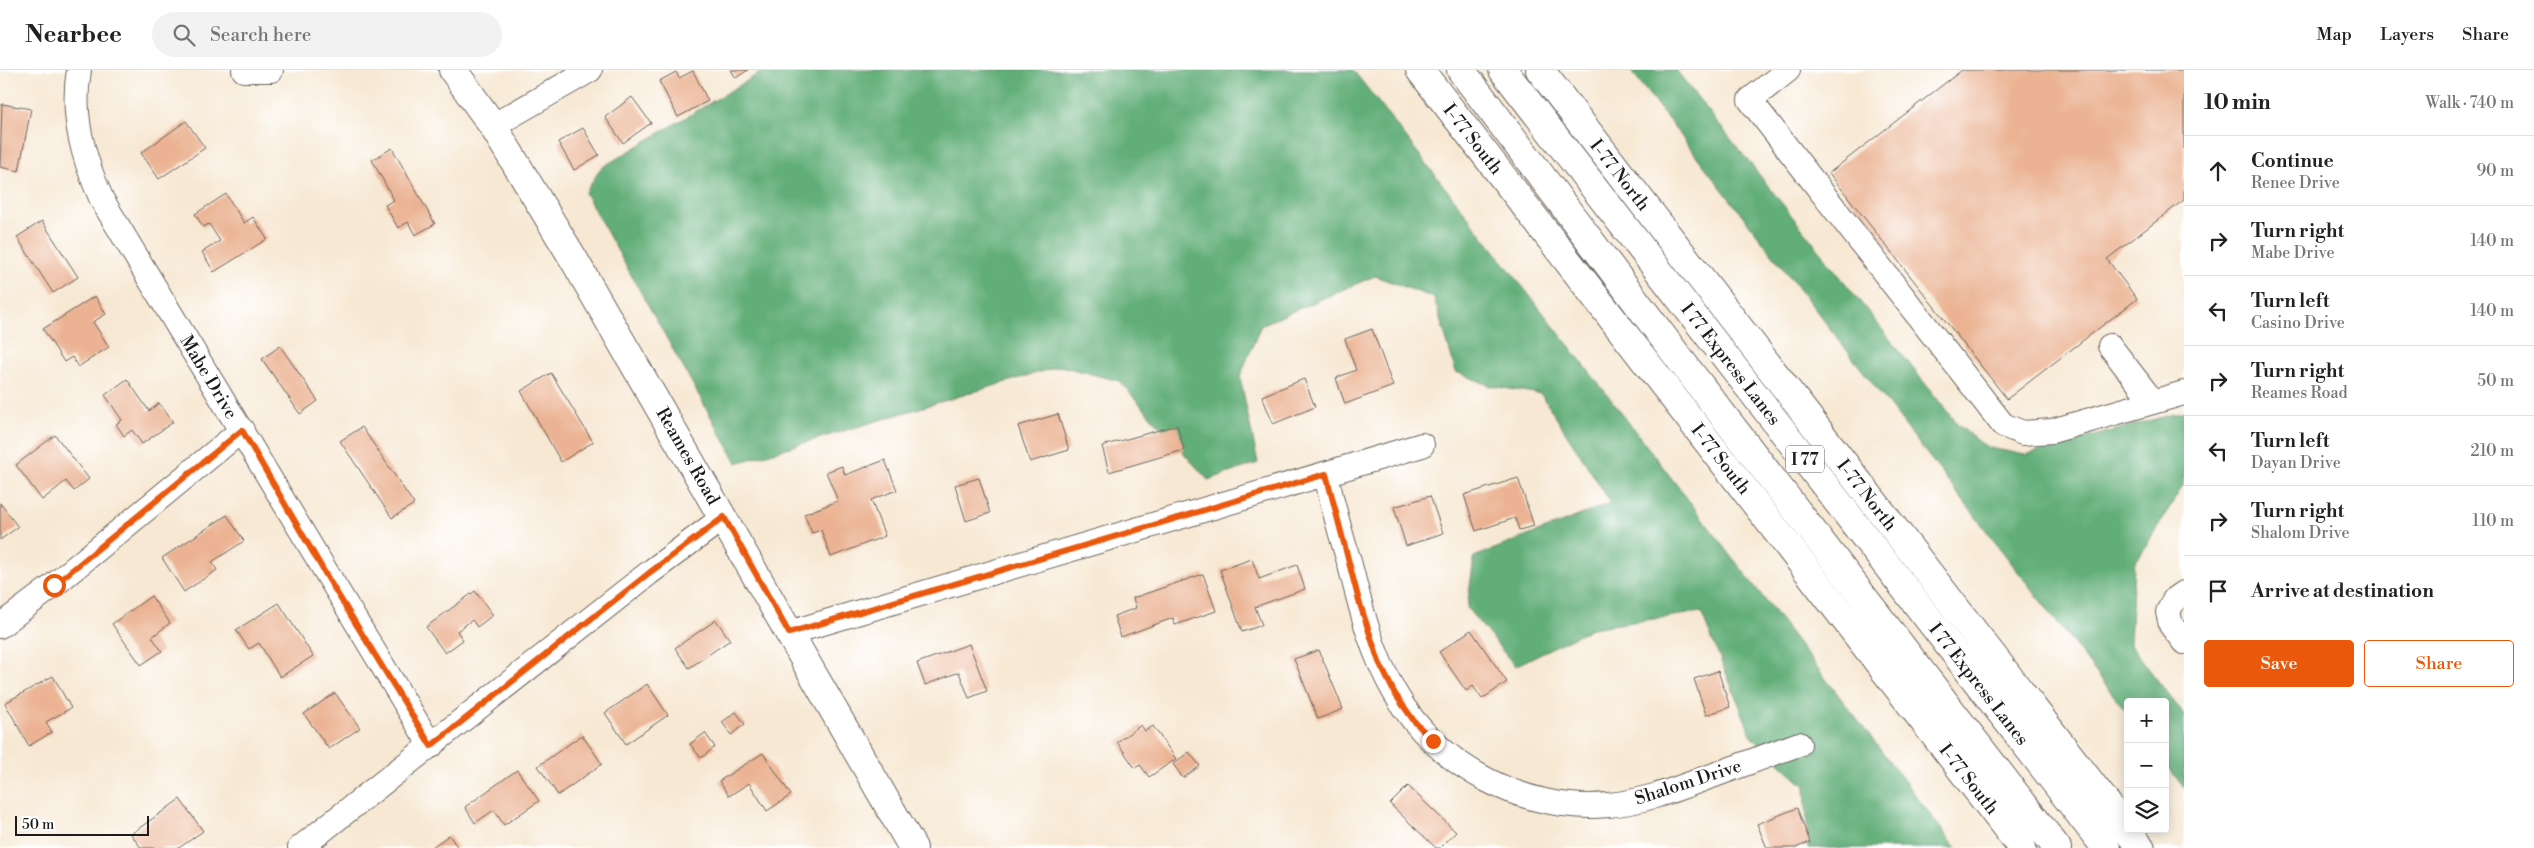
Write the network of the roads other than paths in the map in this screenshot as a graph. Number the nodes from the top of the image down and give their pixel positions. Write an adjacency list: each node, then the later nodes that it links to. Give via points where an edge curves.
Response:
1 (79, 70): 15 (street, Mabe Drive, via 76,111 79,137 102,200)
2 (244, 70): 3 (street)
3 (271, 70)
4 (453, 70): 11 (main road, Reames Road)
5 (590, 70): 11 (street)
6 (1420, 70): 27 (main road, I-77 South)
7 (1461, 70): 28 (main road, I 77, via 1684,366)
8 (1504, 70): 29 (main road, I 77 Express Lanes / I 77)
9 (1540, 70): 30 (main road, I-77 North / I 77)
10 (1788, 70): 14 (street, via 1750,100 2003,425 2023,433 2052,431)
11 (493, 126): 18 (main road, Reames Road)
12 (2110, 346): 14 (street)
13 (2184, 393): 14 (street)
14 (2153, 402)
15 (242, 430): 20 (street); 24 (street, Mabe Drive)
16 (1422, 445): 17 (street)
17 (1326, 474): 21 (street); 23 (street, Shalom Drive, via 1359,601 1379,662 1395,694 1433,741 1457,762 1488,781 1517,794 1548,802 1608,806 1650,799)
18 (724, 517): 21 (main road, Reames Road); 24 (street)
19 (2184, 593): 22 (street, via 2174,600 2168,612 2172,626)
20 (0, 626)
21 (789, 633): 26 (main road, Reames Road)
22 (2184, 642)
23 (1799, 744)
24 (431, 746): 25 (street)
25 (300, 848)
26 (913, 848)
27 (2022, 848)
28 (2057, 848)
29 (2106, 848)
30 (2141, 848)

